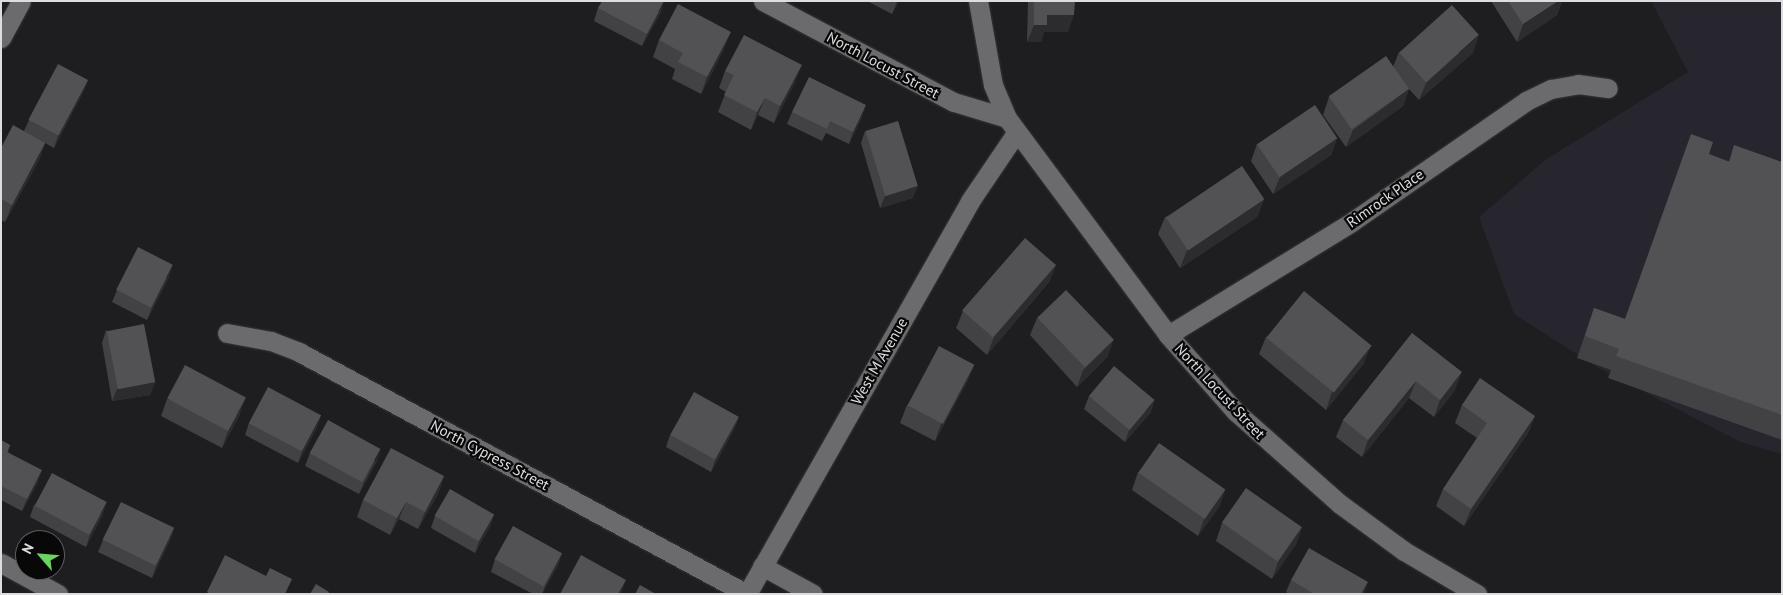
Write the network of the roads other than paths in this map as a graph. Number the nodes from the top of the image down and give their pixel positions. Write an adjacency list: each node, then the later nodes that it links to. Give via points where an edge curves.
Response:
1 (21, 1): 4 (street)
2 (763, 1): 6 (street, North Locust Street, via 954,102)
3 (978, 1): 6 (street, via 993,85)
4 (1, 38)
5 (1608, 88): 8 (street, Rimrock Place, via 1578,84 1551,89 1526,101 1353,221)
6 (1012, 125): 8 (street, North Locust Street); 10 (street, West M Avenue)
7 (227, 333): 12 (street, North Cypress Street, via 271,341 299,352)
8 (1168, 335): 14 (street, North Locust Street, via 1243,418 1340,504 1404,551)
9 (1, 563): 11 (street)
10 (762, 566): 12 (street, West M Avenue); 13 (street)
11 (58, 594)
12 (747, 594)
13 (813, 594)
14 (1477, 594)

